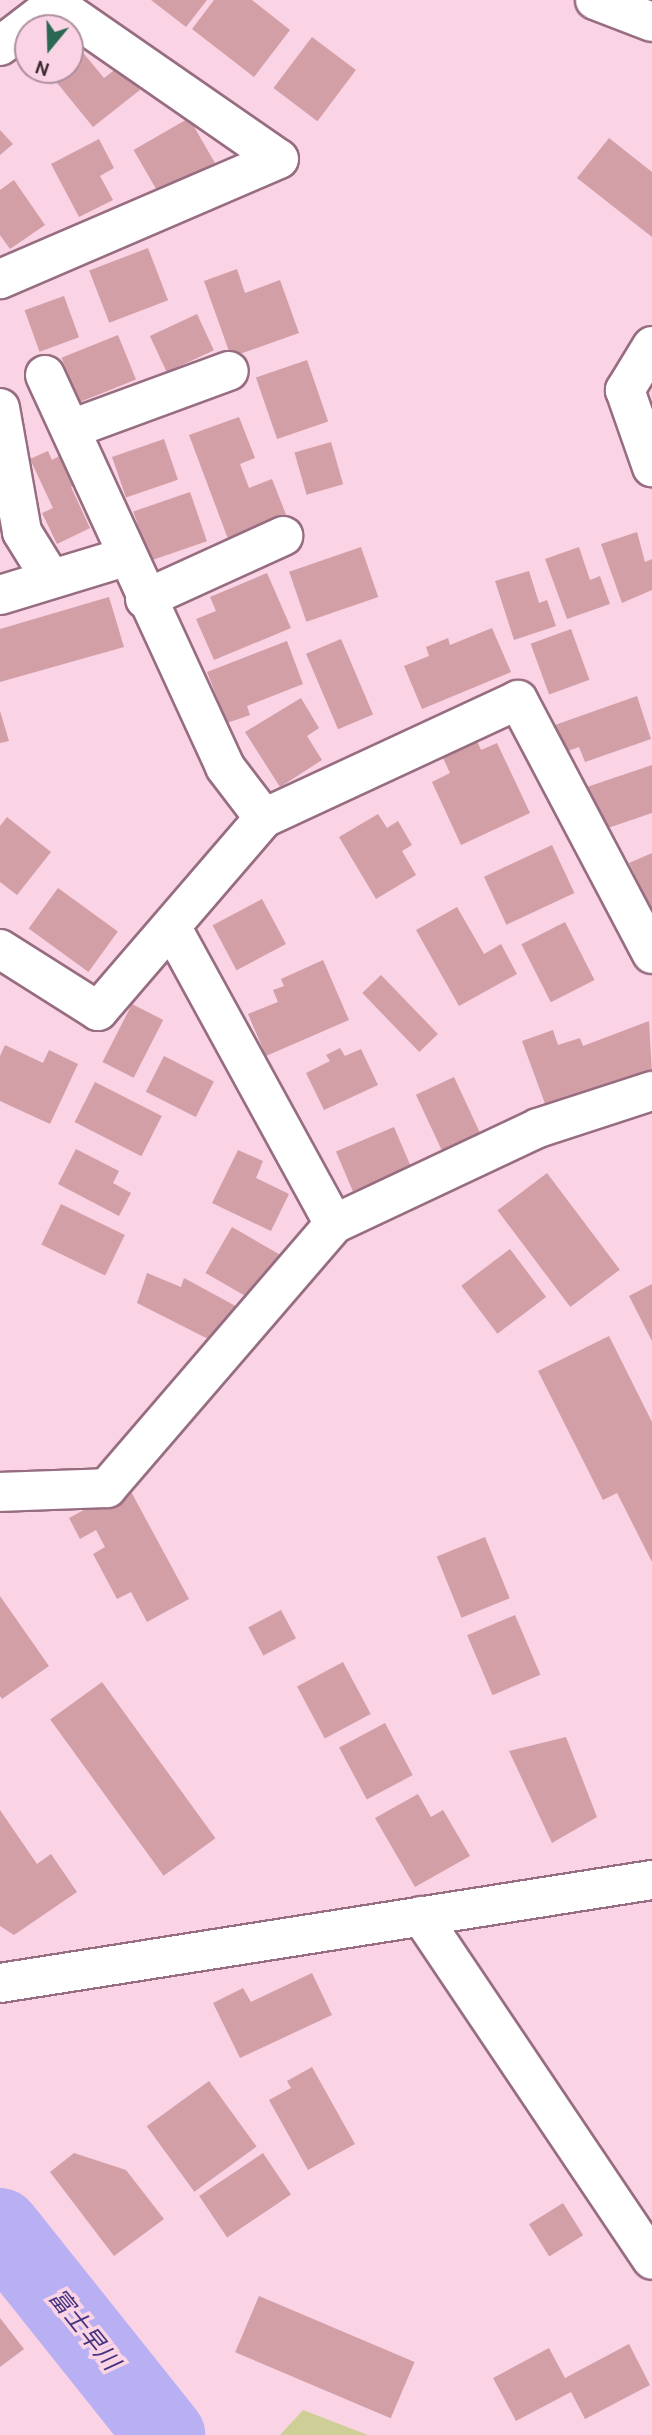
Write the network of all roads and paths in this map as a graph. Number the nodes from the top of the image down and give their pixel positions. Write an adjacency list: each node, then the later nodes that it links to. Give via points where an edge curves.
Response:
1 (608, 2): 2 (street)
2 (652, 22)
3 (0, 46): 4 (street, via 55,4 279,159)
4 (0, 279)
5 (652, 346): 10 (street, via 625,390)
6 (229, 371): 9 (street)
7 (45, 375): 9 (street)
8 (0, 408): 13 (street, via 22,532)
9 (71, 429): 12 (street)
10 (652, 467)
11 (283, 536): 15 (street)
12 (125, 557): 13 (street); 15 (street)
13 (51, 579): 14 (street)
14 (0, 595)
15 (145, 599): 16 (street, via 225,767)
16 (264, 818): 17 (street); 19 (street, via 518,700)
17 (172, 928): 18 (street, via 98,1011); 21 (street)
18 (0, 949)
19 (652, 954)
20 (652, 1091): 21 (street, via 538,1128)
21 (334, 1224): 22 (street, via 107,1488)
22 (0, 1492)
23 (652, 1880): 24 (street)
24 (421, 1916): 25 (street); 26 (street)
25 (0, 1983)
26 (652, 2260)

